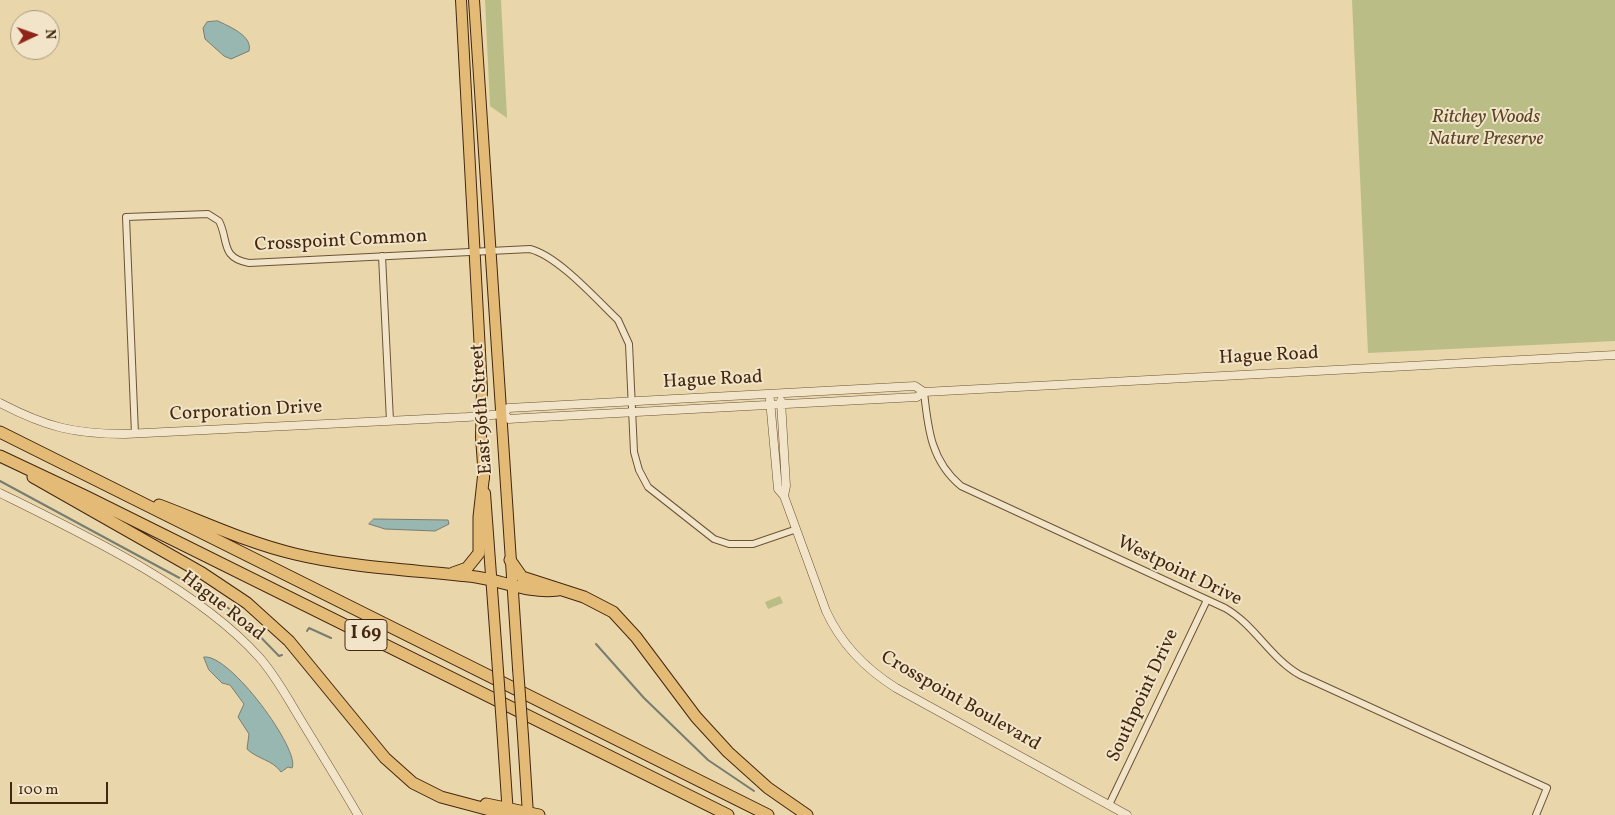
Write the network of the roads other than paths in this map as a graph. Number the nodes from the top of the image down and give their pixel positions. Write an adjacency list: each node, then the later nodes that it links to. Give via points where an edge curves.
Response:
1 (461, 0): 5 (main road, East 96th Street)
2 (466, 0): 4 (main road, via 468,15)
3 (474, 0): 4 (main road, East 96th Street)
4 (474, 17): 6 (main road, East 96th Street)
5 (468, 141): 6 (main road, via 475,145); 7 (main road, East 96th Street)
6 (484, 184): 8 (main road, East 96th Street)
7 (474, 250): 8 (street, Crosspoint Common); 9 (street, Crosspoint Common); 20 (main road, East 96th Street)
8 (491, 250): 14 (street, Crosspoint Common, via 538,251 555,262 618,320 628,340); 19 (main road, East 96th Street)
9 (382, 256): 21 (street); 23 (street, Crosspoint Common, via 249,263 230,254 219,221 208,214 126,217)
10 (1615, 355): 11 (street, Hague Road)
11 (924, 392): 12 (street, Hague Road, via 915,386); 16 (street, Hague Road, via 917,397); 35 (street, Westpoint Drive, via 934,451 946,471 961,486)
12 (781, 393): 13 (street, Hague Road); 16 (street, Crosspoint Boulevard)
13 (770, 394): 14 (street, Hague Road); 17 (street, Crosspoint Boulevard)
14 (631, 402): 18 (street, Crosspoint Common); 19 (street, Hague Road, via 508,408)
15 (0, 403): 23 (street, Corporation Drive, via 70,431)
16 (781, 404): 17 (street, Hague Road); 28 (street, Crosspoint Boulevard)
17 (770, 405): 18 (street, Hague Road); 28 (street, Crosspoint Boulevard, via 776,482)
18 (632, 412): 19 (street, Hague Road, via 508,419); 29 (street, Crosspoint Common, via 635,457 645,482 714,539 742,546)
19 (502, 414): 20 (street, Corporation Drive); 30 (main road, East 96th Street)
20 (483, 415): 21 (street, Corporation Drive); 25 (main road, East 96th Street)
21 (390, 421): 23 (street, Corporation Drive)
22 (0, 432): 26 (highway, I 69)
23 (135, 434)
24 (1, 457): 37 (highway, via 54,491 234,593 290,641 401,774 426,791); 40 (highway, I 69, via 87,496)
25 (484, 472): 31 (highway, via 479,553 464,570); 32 (main road, East 96th Street)
26 (112, 488): 31 (highway, via 249,541 294,554 335,562); 41 (highway, I 69)
27 (0, 493): 39 (street, Hague Road, via 58,521 156,576 250,648 290,703)
28 (784, 496): 29 (street, Crosspoint Boulevard)
29 (794, 530): 36 (street, Crosspoint Boulevard, via 830,620 870,669 896,688)
30 (510, 560): 33 (main road, East 96th Street); 34 (highway, via 522,577)
31 (445, 573): 32 (highway)
32 (492, 579): 33 (highway); 37 (main road, East 96th Street, bridge)
33 (512, 586): 34 (highway); 38 (main road, East 96th Street, bridge)
34 (558, 590): 42 (highway, via 584,597 613,612 636,637 696,717 728,752 768,788)
35 (1206, 600): 36 (street, Southpoint Drive); 44 (street, Westpoint Drive, via 1238,616 1276,658 1300,675 1547,788)
36 (1108, 805): 43 (street, Crosspoint Boulevard)
37 (505, 813): 38 (highway)
38 (532, 814)
39 (358, 815)
40 (728, 815)
41 (768, 815)
42 (806, 815)
43 (1127, 815)
44 (1536, 815)

